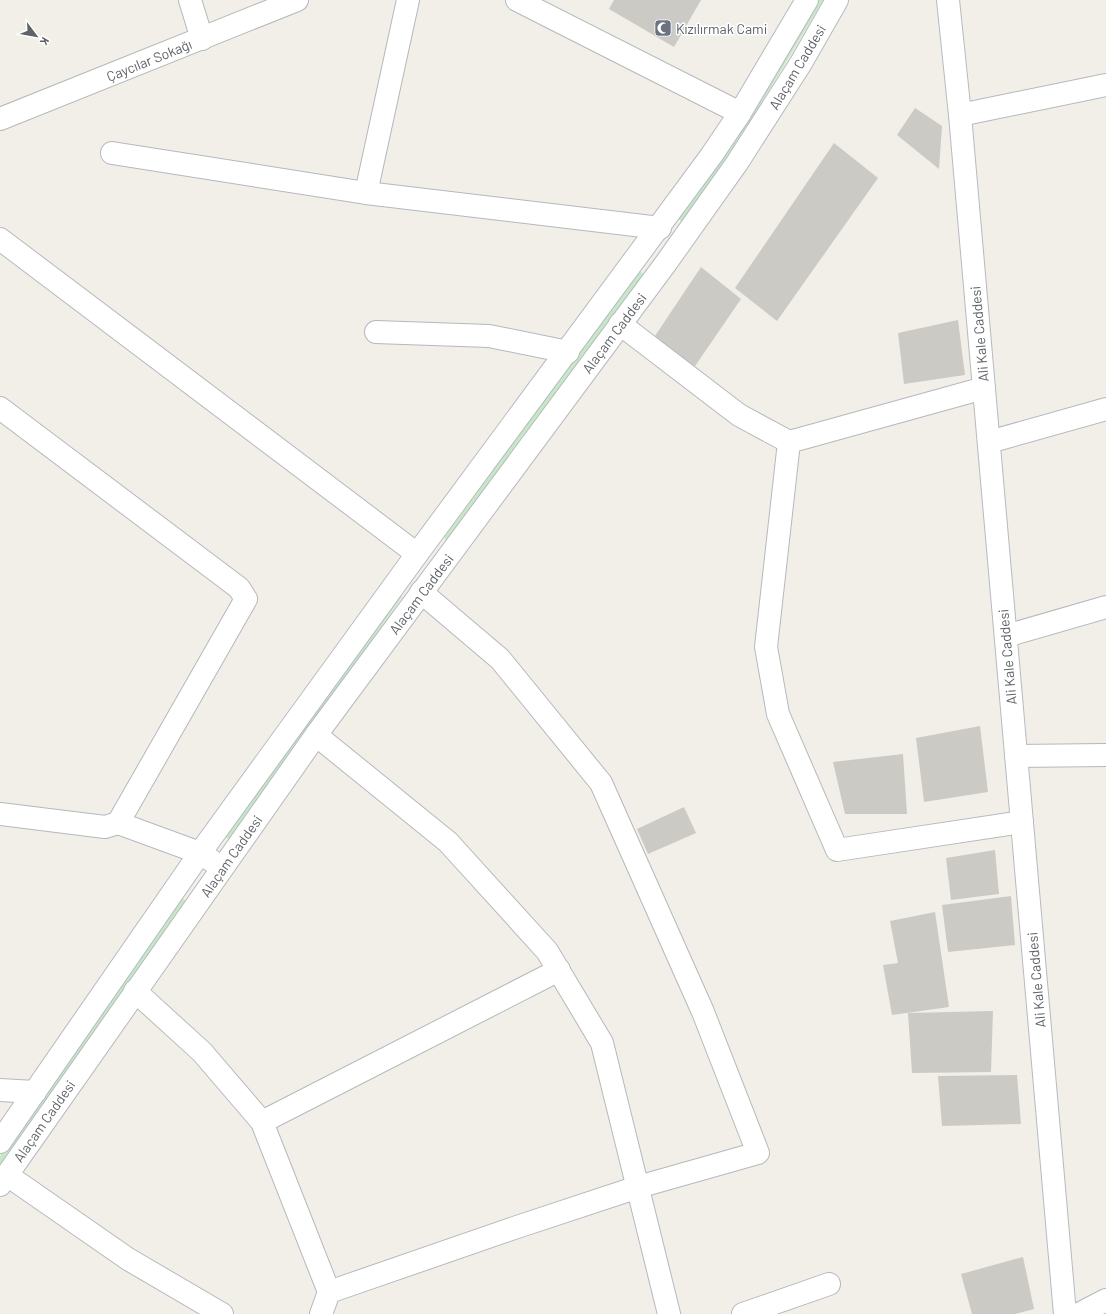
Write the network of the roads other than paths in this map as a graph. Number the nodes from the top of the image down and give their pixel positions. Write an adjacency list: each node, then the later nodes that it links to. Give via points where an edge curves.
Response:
1 (190, 0): 8 (street)
2 (297, 0): 8 (street, Çaycılar Sokağı)
3 (408, 0): 14 (street)
4 (517, 0): 10 (street)
5 (807, 0): 10 (street, Alaçam Caddesi)
6 (837, 0): 17 (street, Alaçam Caddesi, via 764,121)
7 (948, 0): 11 (street, Ali Kale Caddesi)
8 (202, 39): 12 (street, Çaycılar Sokağı)
9 (1106, 85): 11 (street)
10 (740, 113): 15 (street, Alaçam Caddesi)
11 (960, 115): 21 (street, Ali Kale Caddesi)
12 (0, 119)
13 (112, 153): 14 (street)
14 (366, 193): 15 (street)
15 (660, 228): 17 (street); 20 (street, Alaçam Caddesi)
16 (0, 239): 26 (street)
17 (680, 243): 18 (street, Alaçam Caddesi)
18 (620, 324): 24 (street, via 739,415); 27 (street, Alaçam Caddesi)
19 (376, 332): 20 (street, via 489,336)
20 (568, 352): 26 (street, Alaçam Caddesi)
21 (984, 388): 24 (street); 25 (street, Ali Kale Caddesi)
22 (0, 408): 36 (street, via 239,588 246,599)
23 (1106, 409): 25 (street)
24 (789, 442): 35 (street, via 766,647 778,714 837,850)
25 (989, 442): 30 (street, Ali Kale Caddesi)
26 (417, 554): 27 (street); 28 (street); 37 (street, Alaçam Caddesi)
27 (450, 554): 28 (street, Alaçam Caddesi)
28 (421, 592): 31 (street, Alaçam Caddesi); 46 (street, via 500,659 601,783 703,1012 758,1153)
29 (1106, 607): 30 (street)
30 (1006, 636): 33 (street, Ali Kale Caddesi)
31 (316, 735): 38 (street, Alaçam Caddesi); 39 (street, via 448,842 547,951)
32 (1106, 755): 33 (street)
33 (1016, 756): 35 (street, Ali Kale Caddesi)
34 (0, 814): 36 (street, via 106,828)
35 (1022, 822): 54 (street, Ali Kale Caddesi)
36 (118, 823): 37 (street)
37 (200, 853): 38 (street); 42 (street, Alaçam Caddesi)
38 (223, 867): 40 (street, Alaçam Caddesi)
39 (559, 970): 43 (street); 46 (street, via 602,1043)
40 (135, 991): 43 (street, via 202,1052); 45 (street, Alaçam Caddesi)
41 (0, 1090): 42 (street)
42 (35, 1092): 44 (street, Alaçam Caddesi)
43 (262, 1122): 48 (street)
44 (0, 1142)
45 (3, 1180): 50 (street, via 128,1259)
46 (638, 1187): 48 (street); 52 (street)
47 (828, 1284): 53 (street)
48 (329, 1292): 51 (street)
49 (1106, 1300): 55 (street)
50 (222, 1314)
51 (321, 1314)
52 (669, 1314)
53 (743, 1314)
54 (1064, 1314)
55 (1079, 1314)

